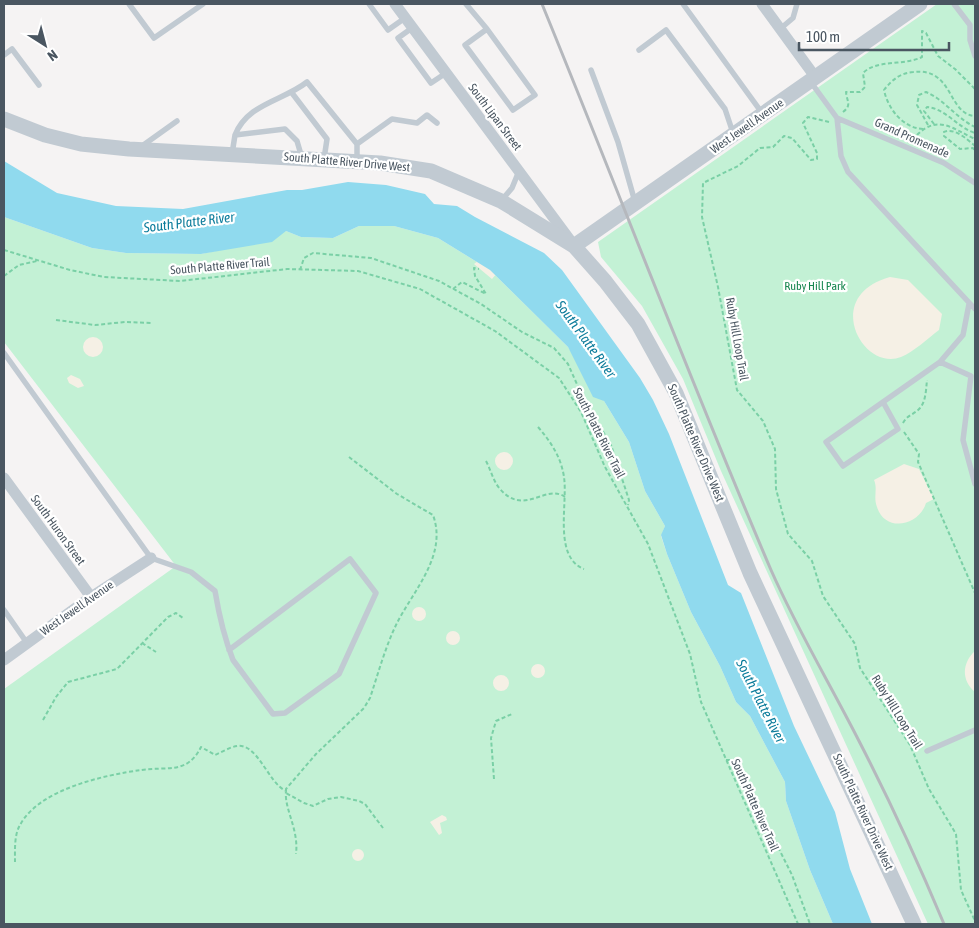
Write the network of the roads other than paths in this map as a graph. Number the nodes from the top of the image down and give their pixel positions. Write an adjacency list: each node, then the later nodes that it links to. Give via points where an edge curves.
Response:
1 (129, 4): 2 (lane, via 154,38)
2 (203, 4)
3 (369, 4): 11 (lane, via 388,30)
4 (395, 4): 11 (street, South Lipan Street)
5 (466, 4): 14 (lane)
6 (683, 4): 24 (lane)
7 (762, 4): 15 (street)
8 (797, 4): 15 (lane, via 793,18)
9 (920, 4): 21 (street, West Jewell Avenue)
10 (954, 4): 12 (lane)
11 (405, 18): 13 (street, South Lipan Street)
12 (973, 24): 18 (lane, via 970,40)
13 (412, 28): 20 (street, South Lipan Street); 20 (lane, via 398,38 432,83)
14 (487, 29): 14 (lane, via 465,45 513,110 534,95)
15 (780, 29): 21 (street)
16 (640, 50): 30 (lane, via 666,30 725,109)
17 (4, 55): 22 (lane, via 12,49)
18 (975, 56)
19 (591, 70): 40 (lane, via 618,142)
20 (446, 73): 37 (street, South Lipan Street)
21 (813, 80): 24 (street, West Jewell Avenue); 25 (lane)
22 (39, 85)
23 (292, 93): 29 (lane, via 269,100 240,121); 31 (lane, via 307,82); 35 (lane, via 326,138)
24 (764, 114): 30 (street, West Jewell Avenue)
25 (837, 118): 38 (lane, Grand Promenade, via 930,156); 42 (lane, via 841,156 848,172)
26 (4, 119): 32 (street, South Platte River Drive West, via 45,135 81,144)
27 (177, 121): 32 (lane)
28 (437, 123): 31 (lane, via 427,115 417,123 392,119)
29 (235, 135): 33 (lane); 34 (lane, via 285,129 297,141)
30 (734, 135): 40 (street, West Jewell Avenue)
31 (357, 144): 36 (lane)
32 (137, 149): 33 (street, South Platte River Drive West)
33 (232, 154): 34 (street, South Platte River Drive West)
34 (302, 158): 35 (street, South Platte River Drive West)
35 (324, 159): 36 (street, South Platte River Drive West)
36 (357, 161): 39 (street, South Platte River Drive West, via 431,172)
37 (518, 171): 39 (lane, via 512,188); 41 (street, South Lipan Street)
38 (975, 183)
39 (502, 201): 41 (street, South Platte River Drive West)
40 (635, 204): 41 (street, West Jewell Avenue)
41 (574, 246): 57 (street, South Platte River Drive West, via 638,324 676,393 750,573)
42 (969, 304): 43 (lane); 45 (lane, via 964,334)
43 (975, 310)
44 (4, 353): 49 (lane)
45 (940, 362): 46 (lane); 48 (lane, via 971,376 963,440)
46 (883, 402): 46 (lane, via 826,442 843,466 898,429)
47 (4, 478): 50 (street, South Huron Street)
48 (975, 484)
49 (151, 558): 50 (street, West Jewell Avenue); 53 (lane, via 191,572 215,591)
50 (91, 597): 52 (street, West Jewell Avenue)
51 (4, 610): 52 (lane)
52 (27, 643): 54 (street, West Jewell Avenue)
53 (229, 650): 53 (lane, via 350,559 376,592 339,674 285,713 273,714)
54 (4, 660)
55 (975, 730): 56 (lane)
56 (927, 751)
57 (914, 924)

